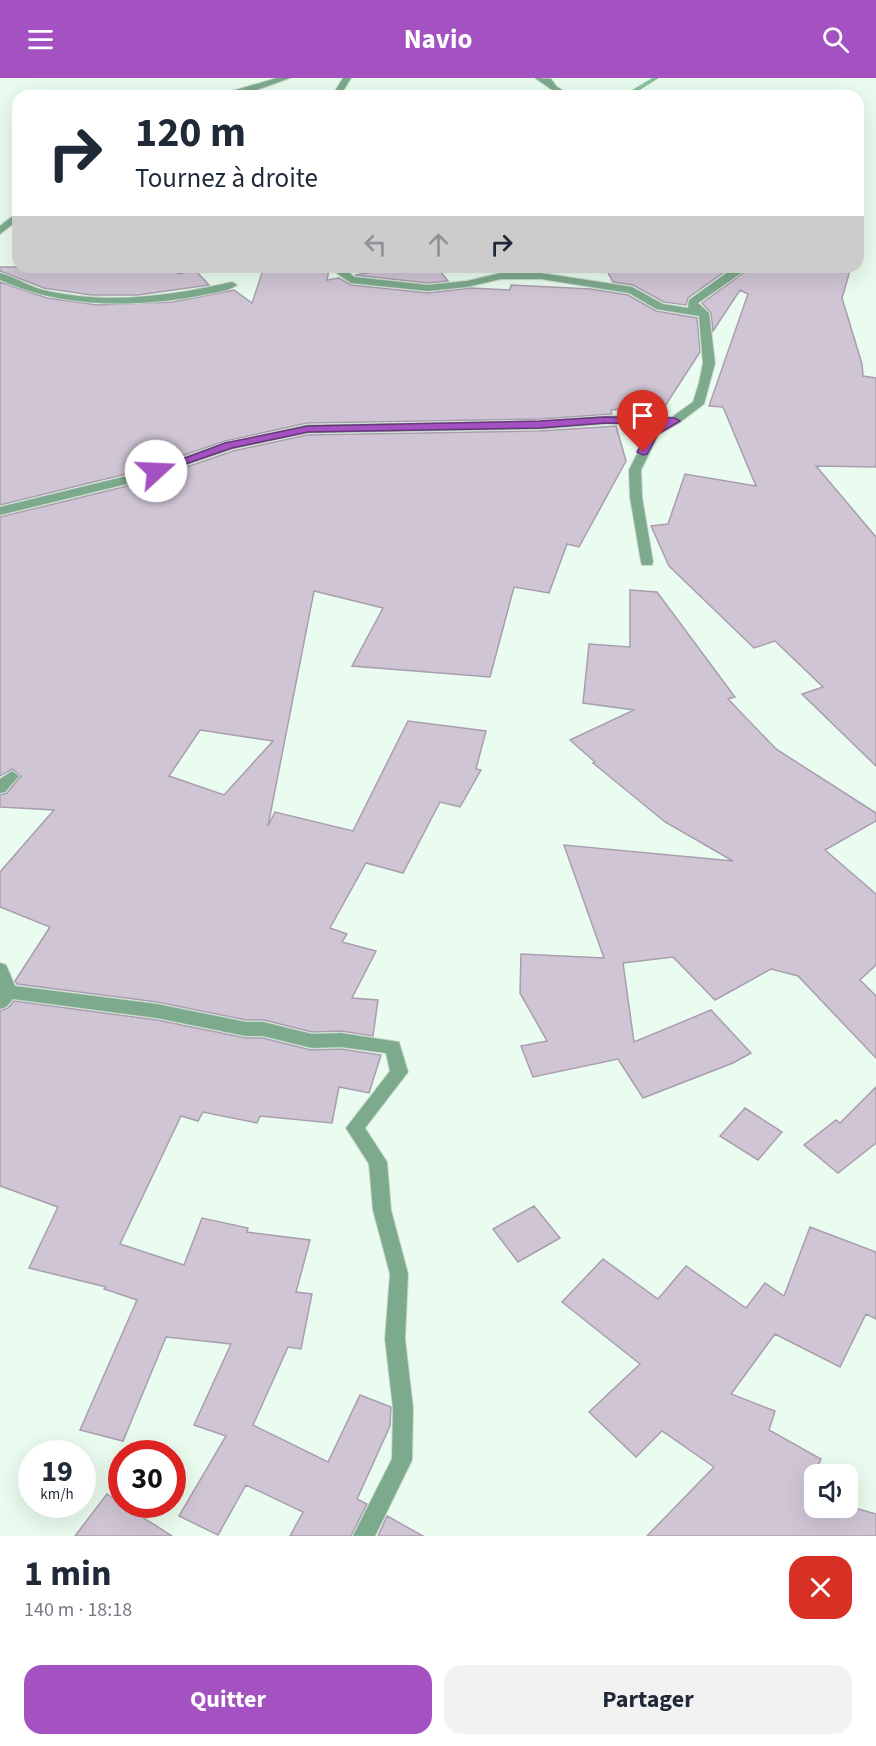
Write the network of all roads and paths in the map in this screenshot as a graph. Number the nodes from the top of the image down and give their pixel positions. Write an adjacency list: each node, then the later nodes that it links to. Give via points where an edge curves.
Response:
1 (286, 78): 3 (street)
2 (539, 78): 4 (street)
3 (245, 90)
4 (556, 90)
5 (12, 220): 6 (street)
6 (0, 231)
7 (344, 273): 11 (street, via 351,280 429,288 501,276 541,276 632,290 660,307)
8 (733, 273): 11 (street, via 693,302 692,306)
9 (0, 276): 10 (street, via 42,293 89,302 162,299)
10 (232, 285)
11 (704, 313): 12 (street, via 709,363 705,383 698,404)
12 (675, 421): 13 (street, via 308,429 229,446 139,477); 14 (street, via 654,432 635,470)
13 (0, 511)
14 (647, 562)
15 (12, 776): 16 (street)
16 (0, 788)
17 (0, 969): 18 (street)
18 (4, 997): 19 (street, via 157,1011 312,1041 393,1047 399,1072 355,1128 378,1162 382,1210 399,1274 395,1339 403,1408 402,1460)
19 (364, 1536)

